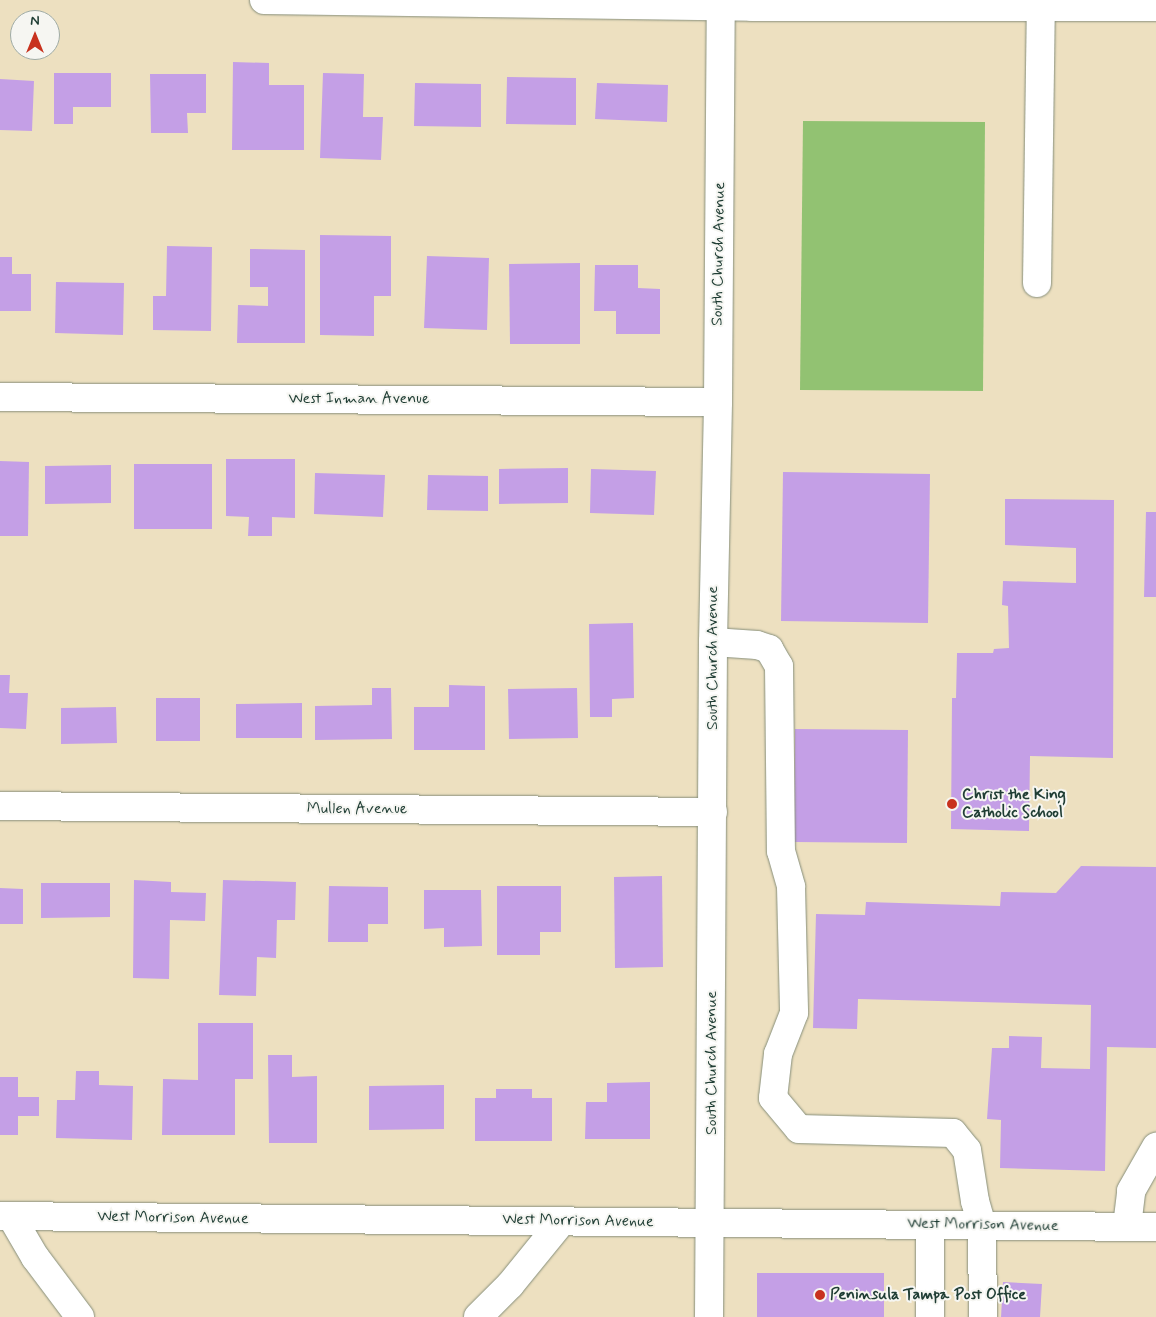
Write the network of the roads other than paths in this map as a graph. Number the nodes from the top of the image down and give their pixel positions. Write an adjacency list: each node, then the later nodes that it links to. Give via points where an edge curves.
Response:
1 (264, 0): 2 (street)
2 (721, 3): 3 (street); 7 (street, South Church Avenue)
3 (1041, 6): 4 (street); 5 (street)
4 (1156, 7)
5 (1037, 283)
6 (0, 396): 7 (street, West Inman Avenue)
7 (718, 402): 8 (street, South Church Avenue)
8 (712, 642): 10 (street, South Church Avenue); 16 (street, via 757,645 769,649 779,666 781,851 791,887 794,1013 778,1054 773,1098 799,1130 953,1133 967,1150)
9 (0, 806): 10 (street, Mullen Avenue)
10 (713, 812): 14 (street, South Church Avenue)
11 (1156, 1147): 17 (street, via 1131,1191)
12 (5, 1216): 13 (street, West Morrison Avenue); 19 (street)
13 (562, 1221): 14 (street, West Morrison Avenue); 20 (street, via 510,1285)
14 (711, 1222): 15 (street, West Morrison Avenue); 21 (street, South Church Avenue)
15 (930, 1225): 16 (street, West Morrison Avenue); 22 (street)
16 (982, 1225): 17 (street, West Morrison Avenue); 23 (street)
17 (1128, 1226): 18 (street, West Morrison Avenue)
18 (1156, 1227)
19 (80, 1317)
20 (478, 1317)
21 (710, 1317)
22 (930, 1317)
23 (983, 1317)

